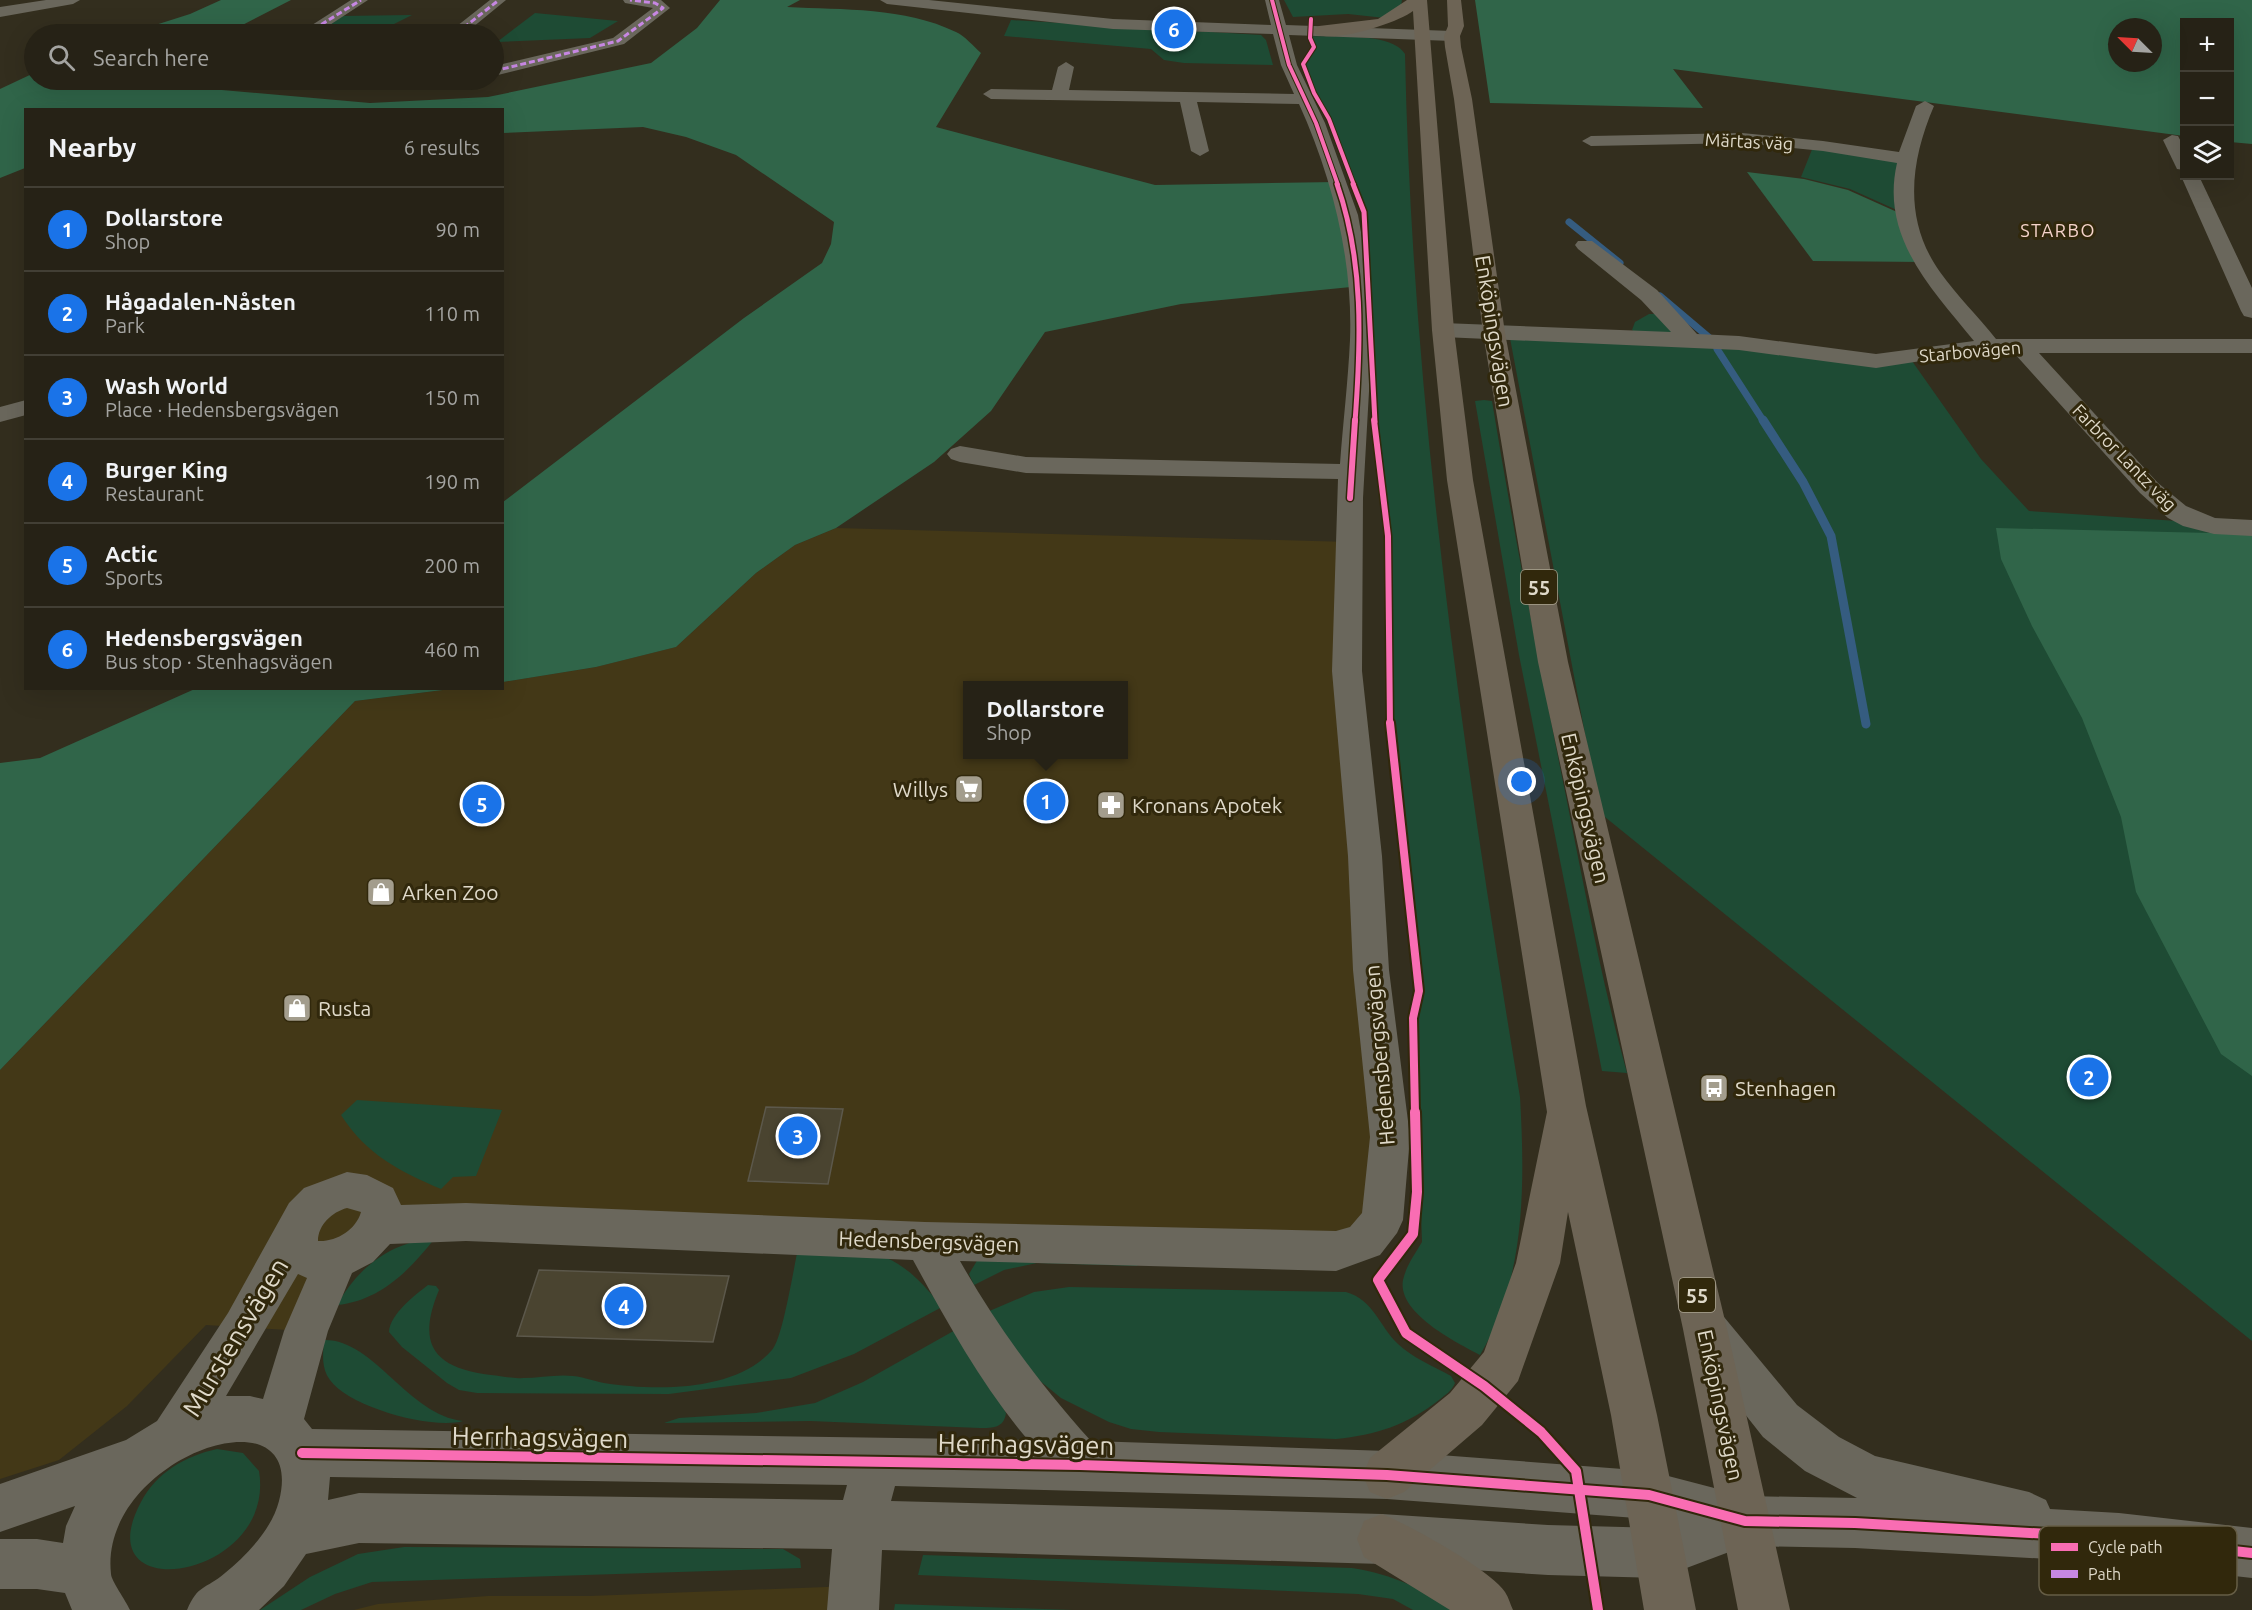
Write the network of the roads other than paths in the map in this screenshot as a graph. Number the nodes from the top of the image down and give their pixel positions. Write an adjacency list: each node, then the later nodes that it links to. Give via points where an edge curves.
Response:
1 (73, 0): 9 (street)
2 (361, 0): 10 (street)
3 (499, 0): 11 (street)
4 (630, 0): 19 (street, via 663,8 618,41)
5 (887, 0): 12 (street, via 1113,24)
6 (1272, 0): 12 (street, Hedensbergsvägen)
7 (1418, 0): 13 (main road, via 1386,23); 15 (main road)
8 (1454, 0): 16 (main road, Enköpingsvägen / 55, via 1456,26)
9 (0, 12)
10 (322, 24)
11 (468, 24)
12 (1279, 30): 13 (street); 23 (street, Hedensbergsvägen, via 1288,65)
13 (1319, 31): 14 (street)
14 (1341, 32): 15 (street); 17 (main road, via 1395,40)
15 (1421, 34): 16 (street); 17 (main road)
16 (1452, 36): 34 (main road, Enköpingsvägen / 55)
17 (1423, 58): 33 (main road)
18 (1066, 67): 21 (street)
19 (504, 69)
20 (991, 93): 21 (street)
21 (1059, 95): 22 (street)
22 (1187, 97): 23 (street); 27 (street)
23 (1304, 99): 42 (street, Hedensbergsvägen, via 1348,215 1356,261 1361,338)
24 (1925, 106): 29 (street)
25 (2172, 140): 28 (street)
26 (1591, 141): 29 (street, Märtas väg, via 1742,138)
27 (1200, 151)
28 (2180, 157)
29 (1906, 159): 37 (street, via 1902,186 1912,241 1929,271)
30 (2192, 180): 32 (street)
31 (1585, 245): 35 (street, via 1649,295)
32 (2252, 311)
33 (1443, 330): 34 (street, Starbovägen); 44 (main road, via 1480,610)
34 (1494, 333): 35 (street, Starbovägen); 49 (main road, Enköpingsvägen / 55, via 1553,662)
35 (1690, 340): 37 (street, Starbovägen, via 1875,361)
36 (2019, 345): 37 (street, Starbovägen); 38 (street, Starbovägen); 43 (street, Farbror Lantz väg, via 2149,488 2177,512 2214,526)
37 (1990, 346)
38 (2252, 346)
39 (24, 408): 40 (street)
40 (0, 415)
41 (960, 454): 42 (street, via 1026,465)
42 (1351, 485): 47 (street, Hedensbergsvägen, via 1347,671 1365,856 1371,970 1390,1137 1382,1220 1365,1241 1336,1251)
43 (2252, 528)
44 (1566, 1106): 54 (main road, via 1538,1263 1502,1365 1466,1409); 55 (main road)
45 (380, 1225): 46 (street, via 382,1213 372,1194 347,1190 323,1198 311,1208 298,1225); 47 (street, Hedensbergsvägen, via 492,1223); 48 (street, via 366,1245)
46 (295, 1238): 48 (street, via 297,1249 305,1257 316,1262); 51 (street, Murstensvägen, via 244,1328)
47 (925, 1241): 53 (street, via 963,1309 1023,1399)
48 (336, 1260): 50 (street, via 306,1331)
49 (1705, 1329): 57 (main road, Enköpingsvägen / 55); 59 (street, via 1780,1421 1822,1454 1868,1479)
50 (290, 1439): 51 (street, Herrhagsvägen, via 238,1417 200,1424); 52 (street, Herrhagsvägen); 60 (street, via 306,1484 302,1509)
51 (157, 1447): 56 (street); 67 (street, via 112,1488 92,1526)
52 (876, 1463): 53 (street, Herrhagsvägen); 58 (street)
53 (1080, 1465): 54 (street, Herrhagsvägen)
54 (1387, 1475): 55 (street, Herrhagsvägen)
55 (1649, 1495): 57 (street, Herrhagsvägen); 64 (main road)
56 (0, 1508)
57 (1745, 1521): 61 (street); 64 (street); 72 (main road, Enköpingsvägen / 55)
58 (862, 1525): 60 (street, via 359,1518); 62 (street); 69 (street, via 852,1586)
59 (2068, 1526)
60 (290, 1533): 68 (street, via 278,1554 242,1592)
61 (2039, 1533)
62 (1382, 1539): 64 (street); 70 (main road, via 1471,1594)
63 (2237, 1551): 65 (street)
64 (1660, 1553): 71 (main road)
65 (2252, 1553)
66 (0, 1564): 67 (street, via 37,1564)
67 (93, 1590)
68 (213, 1610)
69 (853, 1610)
70 (1487, 1610)
71 (1670, 1610)
72 (1764, 1610)

